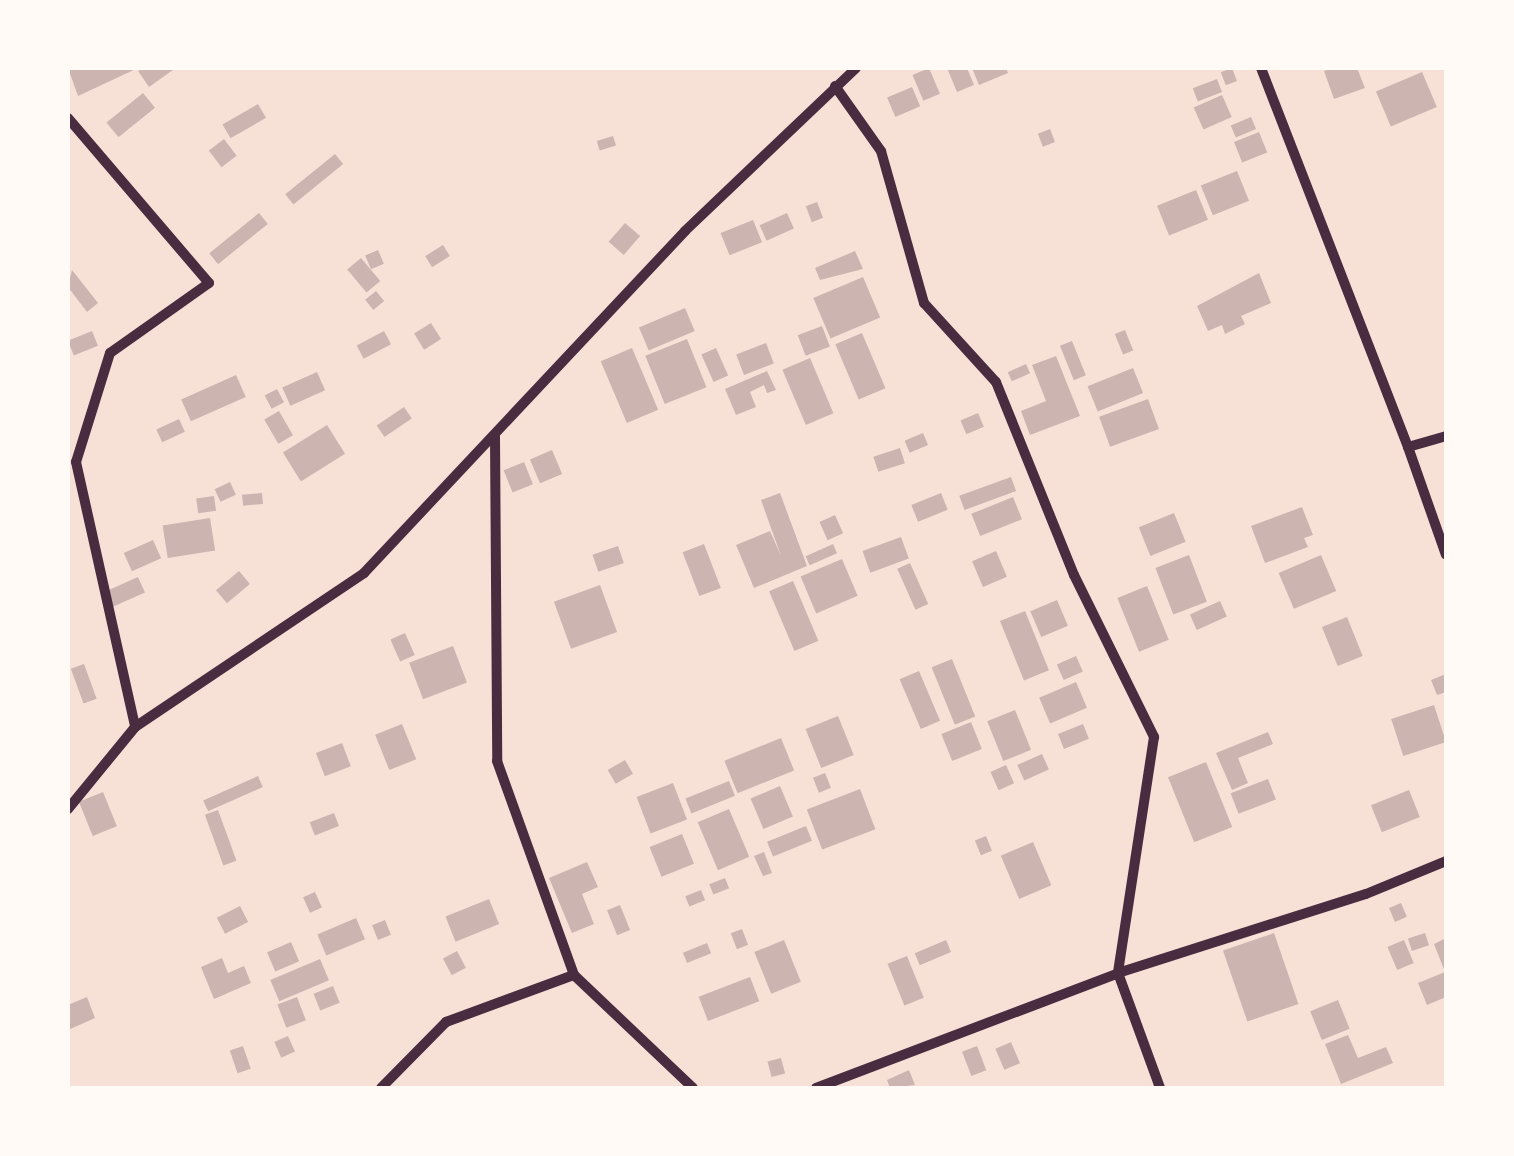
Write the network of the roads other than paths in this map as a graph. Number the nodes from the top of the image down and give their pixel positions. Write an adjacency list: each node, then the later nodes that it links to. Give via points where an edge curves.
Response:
1 (856, 68): 3 (street)
2 (1260, 68): 7 (street)
3 (835, 86): 6 (street, via 685,231); 12 (street, via 881,152 924,303 996,382 1074,575 1154,738)
4 (68, 118): 9 (street, via 210,283 110,353 76,462)
5 (1446, 436): 7 (street)
6 (495, 437): 9 (street, via 364,573); 13 (street, via 497,761)
7 (1408, 447): 8 (street)
8 (1446, 554)
9 (135, 727): 10 (street)
10 (68, 809)
11 (1446, 861): 12 (street, via 1366,894)
12 (1118, 973): 16 (street); 17 (street)
13 (574, 975): 14 (street, via 446,1022); 15 (street)
14 (381, 1088)
15 (693, 1088)
16 (816, 1088)
17 (1160, 1088)

